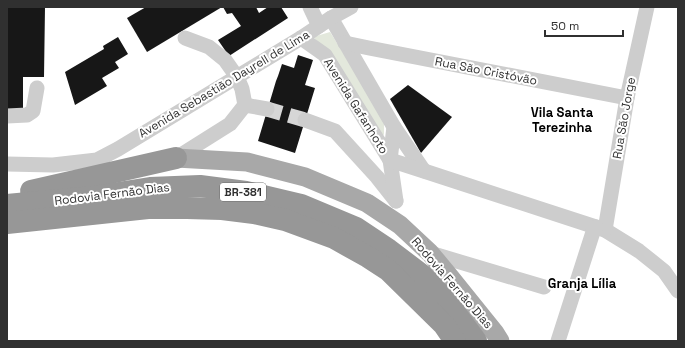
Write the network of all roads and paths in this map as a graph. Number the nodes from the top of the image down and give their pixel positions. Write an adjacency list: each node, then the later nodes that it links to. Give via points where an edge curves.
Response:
1 (310, 7): 4 (street, Avenida Gafanhoto)
2 (351, 7): 4 (street, Avenida Sebastião Dayrell de Lima)
3 (647, 7): 10 (street, Rua São Jorge)
4 (325, 22): 6 (street, Avenida Sebastião Dayrell de Lima); 7 (street, Avenida Gafanhoto)
5 (185, 38): 8 (street, via 209,48 225,60)
6 (301, 38): 8 (street, Avenida Sebastião Dayrell de Lima); 17 (street, Avenida Gafanhoto, via 325,55)
7 (345, 43): 10 (street, Rua São Cristóvão); 15 (street, Avenida Gafanhoto)
8 (237, 77): 11 (street); 18 (street, Avenida Sebastião Dayrell de Lima, via 97,160 53,165)
9 (37, 88): 13 (street, via 33,111 27,115)
10 (627, 98): 25 (street, Rua São Jorge)
11 (245, 104): 12 (street); 16 (street, via 230,124)
12 (267, 109)
13 (7, 116)
14 (305, 120): 21 (street, via 335,131)
15 (394, 127): 17 (street, Avenida Gafanhoto); 19 (street, Avenida Gafanhoto)
16 (176, 158): 20 (highway); 24 (main road, Rodovia Fernão Dias, via 247,162 305,177 367,203)
17 (390, 160): 19 (street); 21 (street, Avenida Gafanhoto)
18 (7, 164)
19 (424, 171): 25 (street)
20 (7, 198)
21 (396, 202): 24 (street, Avenida Gafanhoto)
22 (7, 205): 30 (highway, Rodovia Fernão Dias / BR-381, via 93,197 150,188 200,186 246,192 301,205 356,228 417,271 447,302)
23 (7, 224): 29 (highway, Rodovia Fernão Dias / BR-381, via 148,208 207,208 254,213 285,220 334,238 388,270 444,325)
24 (400, 225): 26 (main road, Rodovia Fernão Dias)
25 (601, 229): 28 (street, via 639,250 664,271); 32 (street, Rua São Jorge, via 593,232)
26 (430, 253): 27 (street); 31 (main road, Rodovia Fernão Dias)
27 (544, 287)
28 (678, 291)
29 (455, 341)
30 (476, 341)
31 (500, 341)
32 (558, 341)

